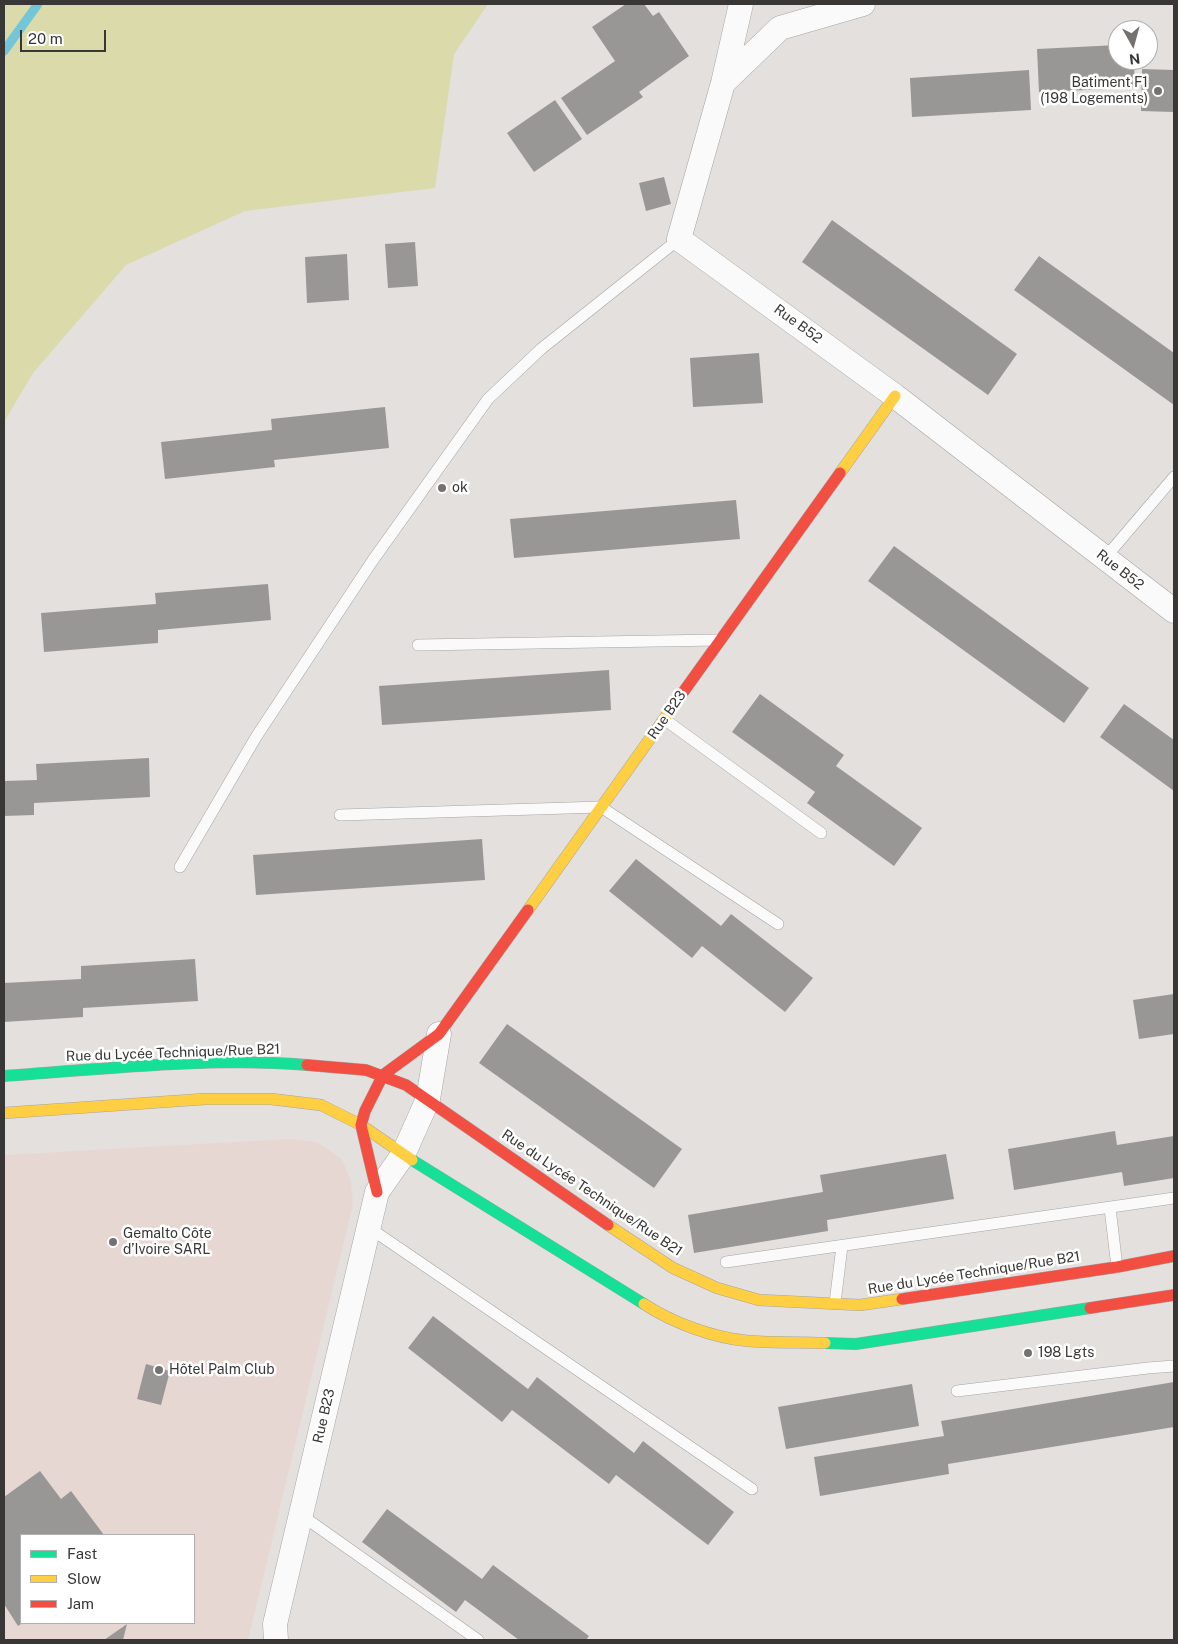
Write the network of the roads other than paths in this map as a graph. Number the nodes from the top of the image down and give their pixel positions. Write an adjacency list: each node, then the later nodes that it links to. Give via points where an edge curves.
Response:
1 (740, 4): 3 (street)
2 (863, 4): 3 (street, via 780,28)
3 (723, 83): 4 (street)
4 (679, 239): 5 (street, Rue B52); 15 (lane, via 541,349 488,399 374,560 256,737)
5 (895, 396): 7 (street, Rue B52); 9 (street, Rue B23)
6 (1174, 477): 7 (lane)
7 (1105, 558): 8 (street, Rue B52)
8 (1174, 611)
9 (720, 640): 10 (lane); 11 (street, Rue B23)
10 (418, 646)
11 (664, 718): 12 (street, Rue B23); 14 (lane)
12 (601, 807): 13 (lane); 16 (lane); 17 (street, Rue B23)
13 (340, 815)
14 (821, 833)
15 (180, 867)
16 (778, 924)
17 (439, 1034): 18 (street, Rue B23); 20 (street)
18 (383, 1075): 19 (street, Rue du Lycée Technique/Rue B21, via 366,1070 280,1063 188,1064); 20 (street, Rue du Lycée Technique/Rue B21); 22 (street)
19 (4, 1076)
20 (428, 1099): 23 (street); 33 (street, Rue du Lycée Technique/Rue B21, via 673,1268 717,1288 759,1300)
21 (4, 1113): 22 (street, via 205,1099 271,1099 321,1105)
22 (361, 1124): 23 (street); 24 (street)
23 (403, 1155): 24 (street); 32 (street, via 656,1312 704,1331 747,1341 857,1339)
24 (377, 1192): 27 (street, Rue B23)
25 (1174, 1198): 26 (lane)
26 (1110, 1208): 28 (lane); 31 (lane)
27 (368, 1227): 36 (lane); 37 (street, Rue B23)
28 (842, 1246): 30 (lane); 33 (lane)
29 (1174, 1256): 31 (street, Rue du Lycée Technique/Rue B21)
30 (726, 1262)
31 (1116, 1267): 33 (street, Rue du Lycée Technique/Rue B21, via 860,1310)
32 (1174, 1295)
33 (835, 1305)
34 (1174, 1366): 35 (lane)
35 (957, 1391)
36 (752, 1489)
37 (301, 1515): 38 (street, Rue B23, via 274,1624); 39 (lane)
38 (276, 1640)
39 (478, 1640)

